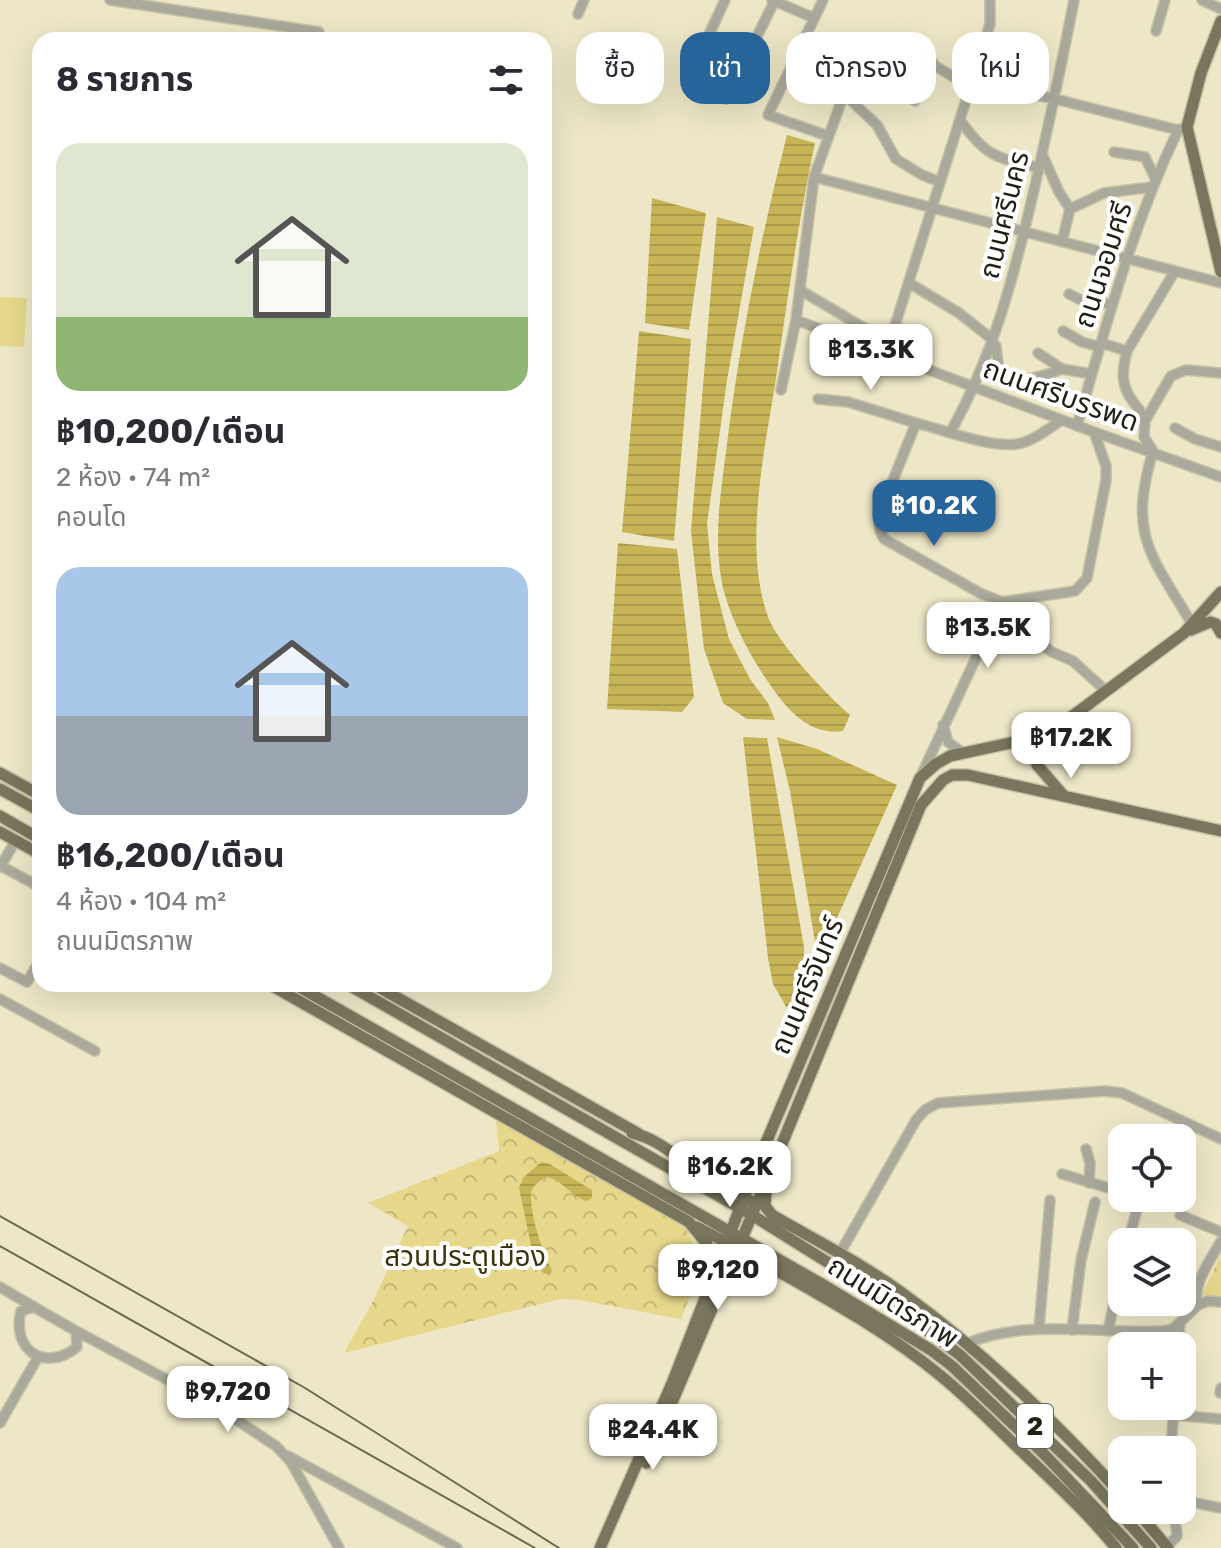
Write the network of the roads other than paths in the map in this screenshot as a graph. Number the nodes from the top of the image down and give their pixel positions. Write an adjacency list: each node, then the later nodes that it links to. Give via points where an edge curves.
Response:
1 (110, 0): 15 (street)
2 (584, 0): 11 (street)
3 (725, 0): 16 (street)
4 (774, 0): 12 (street); 17 (street)
5 (823, 0): 12 (street)
6 (990, 0): 18 (street)
7 (1074, 0): 20 (street, ถนนศรีนคร)
8 (1165, 0): 14 (street)
9 (1202, 0): 10 (street)
10 (1221, 9)
11 (578, 14)
12 (814, 18): 24 (street, via 768,115)
13 (1221, 21): 23 (main road)
14 (1156, 31)
15 (319, 32)
16 (710, 32)
17 (758, 32)
18 (988, 32)
19 (1049, 98): 20 (street)
20 (1055, 99): 23 (street); 26 (street, ถนนศรีนคร)
21 (965, 104): 22 (street)
22 (960, 120): 27 (street, via 979,146 993,155); 29 (street)
23 (1182, 128): 30 (street, ถนนจอมศรี); 37 (main road)
24 (828, 136): 28 (street); 29 (street, via 844,94 877,125 896,159)
25 (1114, 152): 30 (street, via 1145,157)
26 (1042, 154): 27 (street, ถนนศรีนคร); 32 (street)
27 (1039, 168): 33 (street, ถนนศรีนคร)
28 (814, 177): 31 (street); 40 (street)
29 (940, 182): 31 (street)
30 (1154, 182): 32 (street, via 1104,193); 35 (street, ถนนจอมศรี)
31 (931, 208): 33 (street); 38 (street)
32 (1070, 209): 34 (street)
33 (1024, 230): 34 (street); 46 (street, ถนนศรีนคร)
34 (1062, 242): 35 (street)
35 (1126, 259): 36 (street); 42 (street, ถนนจอมศรี)
36 (1175, 271): 39 (street); 48 (street)
37 (1221, 272)
38 (909, 283): 45 (street); 46 (street, via 959,313)
39 (1221, 283)
40 (800, 290): 43 (street); 45 (street)
41 (1069, 294): 42 (street)
42 (1110, 304): 47 (street, ถนนจอมศรี)
43 (796, 320): 50 (street, ถนนศรีบรรพด); 55 (street)
44 (1063, 331): 47 (street)
45 (891, 338): 50 (street)
46 (992, 342): 51 (street, via 1004,375 1042,377); 54 (street, ถนนศรีนคร)
47 (1100, 345): 48 (street); 53 (street, ถนนจอมศรี)
48 (1127, 351): 58 (street, via 1122,381)
49 (1038, 353): 51 (street)
50 (886, 354): 54 (street, ถนนศรีบรรพด)
51 (1062, 369): 53 (street)
52 (1221, 373): 58 (street, via 1186,370 1171,376)
53 (1092, 374): 60 (street, ถนนจอมศรี)
54 (975, 387): 57 (street, ถนนศรีบรรพด); 62 (street, ถนนศรีนคร)
55 (781, 390)
56 (818, 399): 59 (street, via 848,402)
57 (1062, 420): 60 (street, ถนนศรีบรรพด); 62 (street, via 1016,444)
58 (1145, 421): 65 (street, via 1144,437)
59 (916, 423): 62 (street); 68 (street, via 881,510 881,535)
60 (1077, 426): 63 (street, ถนนศรีบรรพด)
61 (1175, 428): 64 (street)
62 (951, 431)
63 (1094, 432): 65 (street, ถนนศรีบรรพด); 68 (street, via 1107,473 1085,583 1069,593)
64 (1221, 447)
65 (1153, 451): 66 (street, ถนนศรีบรรพด); 69 (street, via 1142,502 1146,544)
66 (1221, 477)
67 (1221, 592): 69 (main road)
68 (1000, 606): 72 (street); 73 (street)
69 (1192, 624): 70 (main road)
70 (1184, 633): 71 (main road, via 1210,622); 72 (main road)
71 (1221, 633)
72 (1106, 691): 74 (main road)
73 (943, 725): 75 (street, via 948,742); 77 (street)
74 (1047, 735): 75 (main road); 80 (main road, via 1037,765)
75 (963, 753): 77 (main road, via 936,764)
76 (0, 773): 79 (main road)
77 (920, 778): 108 (main road, ถนนศรีจันทร์)
78 (0, 789): 81 (main road)
79 (32, 791)
80 (1064, 796): 83 (main road); 109 (main road, ถนนศรีจันทร์, via 968,775 952,775 933,788 890,877)
81 (32, 807)
82 (0, 816): 85 (main road)
83 (1221, 831)
84 (0, 832): 86 (main road)
85 (32, 834)
86 (16, 840): 87 (main road); 88 (street)
87 (32, 849)
88 (0, 866): 89 (street)
89 (32, 883)
90 (0, 968): 91 (street, via 27,982)
91 (32, 974)
92 (286, 992): 99 (main road)
93 (308, 992): 98 (main road, ถนนมิตรภาพ)
94 (361, 992): 96 (main road, ถนนมิตรภาพ)
95 (387, 992): 96 (main road); 100 (main road)
96 (364, 994): 102 (main road, ถนนมิตรภาพ)
97 (0, 999): 101 (street)
98 (365, 1024): 99 (main road); 106 (main road, ถนนมิตรภาพ)
99 (343, 1026): 112 (main road)
100 (456, 1031): 102 (main road); 104 (main road)
101 (95, 1051)
102 (465, 1051): 103 (main road, ถนนมิตรภาพ)
103 (589, 1123): 104 (main road); 117 (main road, ถนนมิตรภาพ)
104 (639, 1134): 110 (main road)
105 (1221, 1139): 124 (street, via 1122,1093 938,1103 916,1120)
106 (580, 1146): 112 (main road); 122 (main road, ถนนมิตรภาพ)
107 (1086, 1149): 113 (street)
108 (757, 1164): 110 (main road, via 735,1176); 117 (main road, ถนนศรีจันทร์)
109 (770, 1173): 117 (main road, ถนนศรีจันทร์); 118 (main road, via 764,1195)
110 (706, 1174): 117 (main road)
111 (1062, 1174): 113 (street)
112 (608, 1175): 120 (main road)
113 (1089, 1183): 114 (street)
114 (1108, 1188)
115 (1050, 1200): 138 (street)
116 (1095, 1202): 139 (street)
117 (748, 1206): 118 (main road, ถนนมิตรภาพ); 122 (main road, ถนนศรีจันทร์); 127 (main road, ถนนมิตรภาพ)
118 (772, 1215): 124 (main road, ถนนมิตรภาพ)
119 (1180, 1215): 121 (street)
120 (689, 1222): 122 (main road); 126 (main road, via 707,1244)
121 (1221, 1232)
122 (734, 1240): 125 (main road); 126 (main road, ถนนศรีจันทร์); 135 (main road, ถนนมิตรภาพ)
123 (1221, 1241): 132 (street, via 1198,1286)
124 (840, 1253): 129 (main road, ถนนมิตรภาพ)
125 (760, 1261): 126 (main road, via 742,1259); 130 (main road)
126 (720, 1274): 163 (main road, ถนนศรีจันทร์); 164 (main road, ถนนศรีจันทร์)
127 (850, 1274): 129 (main road); 152 (main road, ถนนมิตรภาพ / 2, via 953,1349)
128 (3, 1289): 133 (street); 136 (street)
129 (900, 1291): 144 (main road, ถนนมิตรภาพ)
130 (833, 1302): 135 (main road); 159 (main road, ถนนมิตรภาพ / 2, via 935,1371)
131 (1221, 1302): 132 (street)
132 (1198, 1305): 137 (street)
133 (34, 1307): 136 (street, via 21,1311); 140 (street)
134 (1111, 1316): 141 (street)
135 (880, 1319): 155 (main road, ถนนมิตรภาพ / 2, via 944,1360)
136 (19, 1320): 146 (street, via 26,1348)
137 (1180, 1324): 141 (street, via 1164,1331); 142 (street)
138 (1039, 1328): 139 (street); 144 (street, via 990,1334)
139 (1072, 1330): 141 (street)
140 (76, 1331): 143 (street); 145 (street)
141 (1108, 1331)
142 (1179, 1332)
143 (96, 1342): 145 (street); 150 (street, via 211,1403)
144 (968, 1343): 151 (main road, ถนนมิตรภาพ / 2)
145 (77, 1347): 146 (street, via 57,1359)
146 (38, 1357): 149 (street)
147 (1196, 1415): 148 (street)
148 (1221, 1419)
149 (0, 1423)
150 (285, 1454): 161 (street); 162 (street)
151 (1108, 1481)
152 (1108, 1496)
153 (1196, 1503): 154 (street)
154 (1221, 1508)
155 (1105, 1516): 159 (main road); 166 (main road, ถนนมิตรภาพ / 2)
156 (1133, 1524): 167 (main road, ถนนมิตรภาพ / 2)
157 (1148, 1524): 160 (main road)
158 (1176, 1524): 160 (street, via 1177,1536)
159 (1107, 1537): 165 (main road, ถนนมิตรภาพ / 2)
160 (1168, 1547)
161 (339, 1548)
162 (457, 1548)
163 (600, 1548)
164 (608, 1548)
165 (1116, 1548)
166 (1133, 1548)
167 (1151, 1548)

